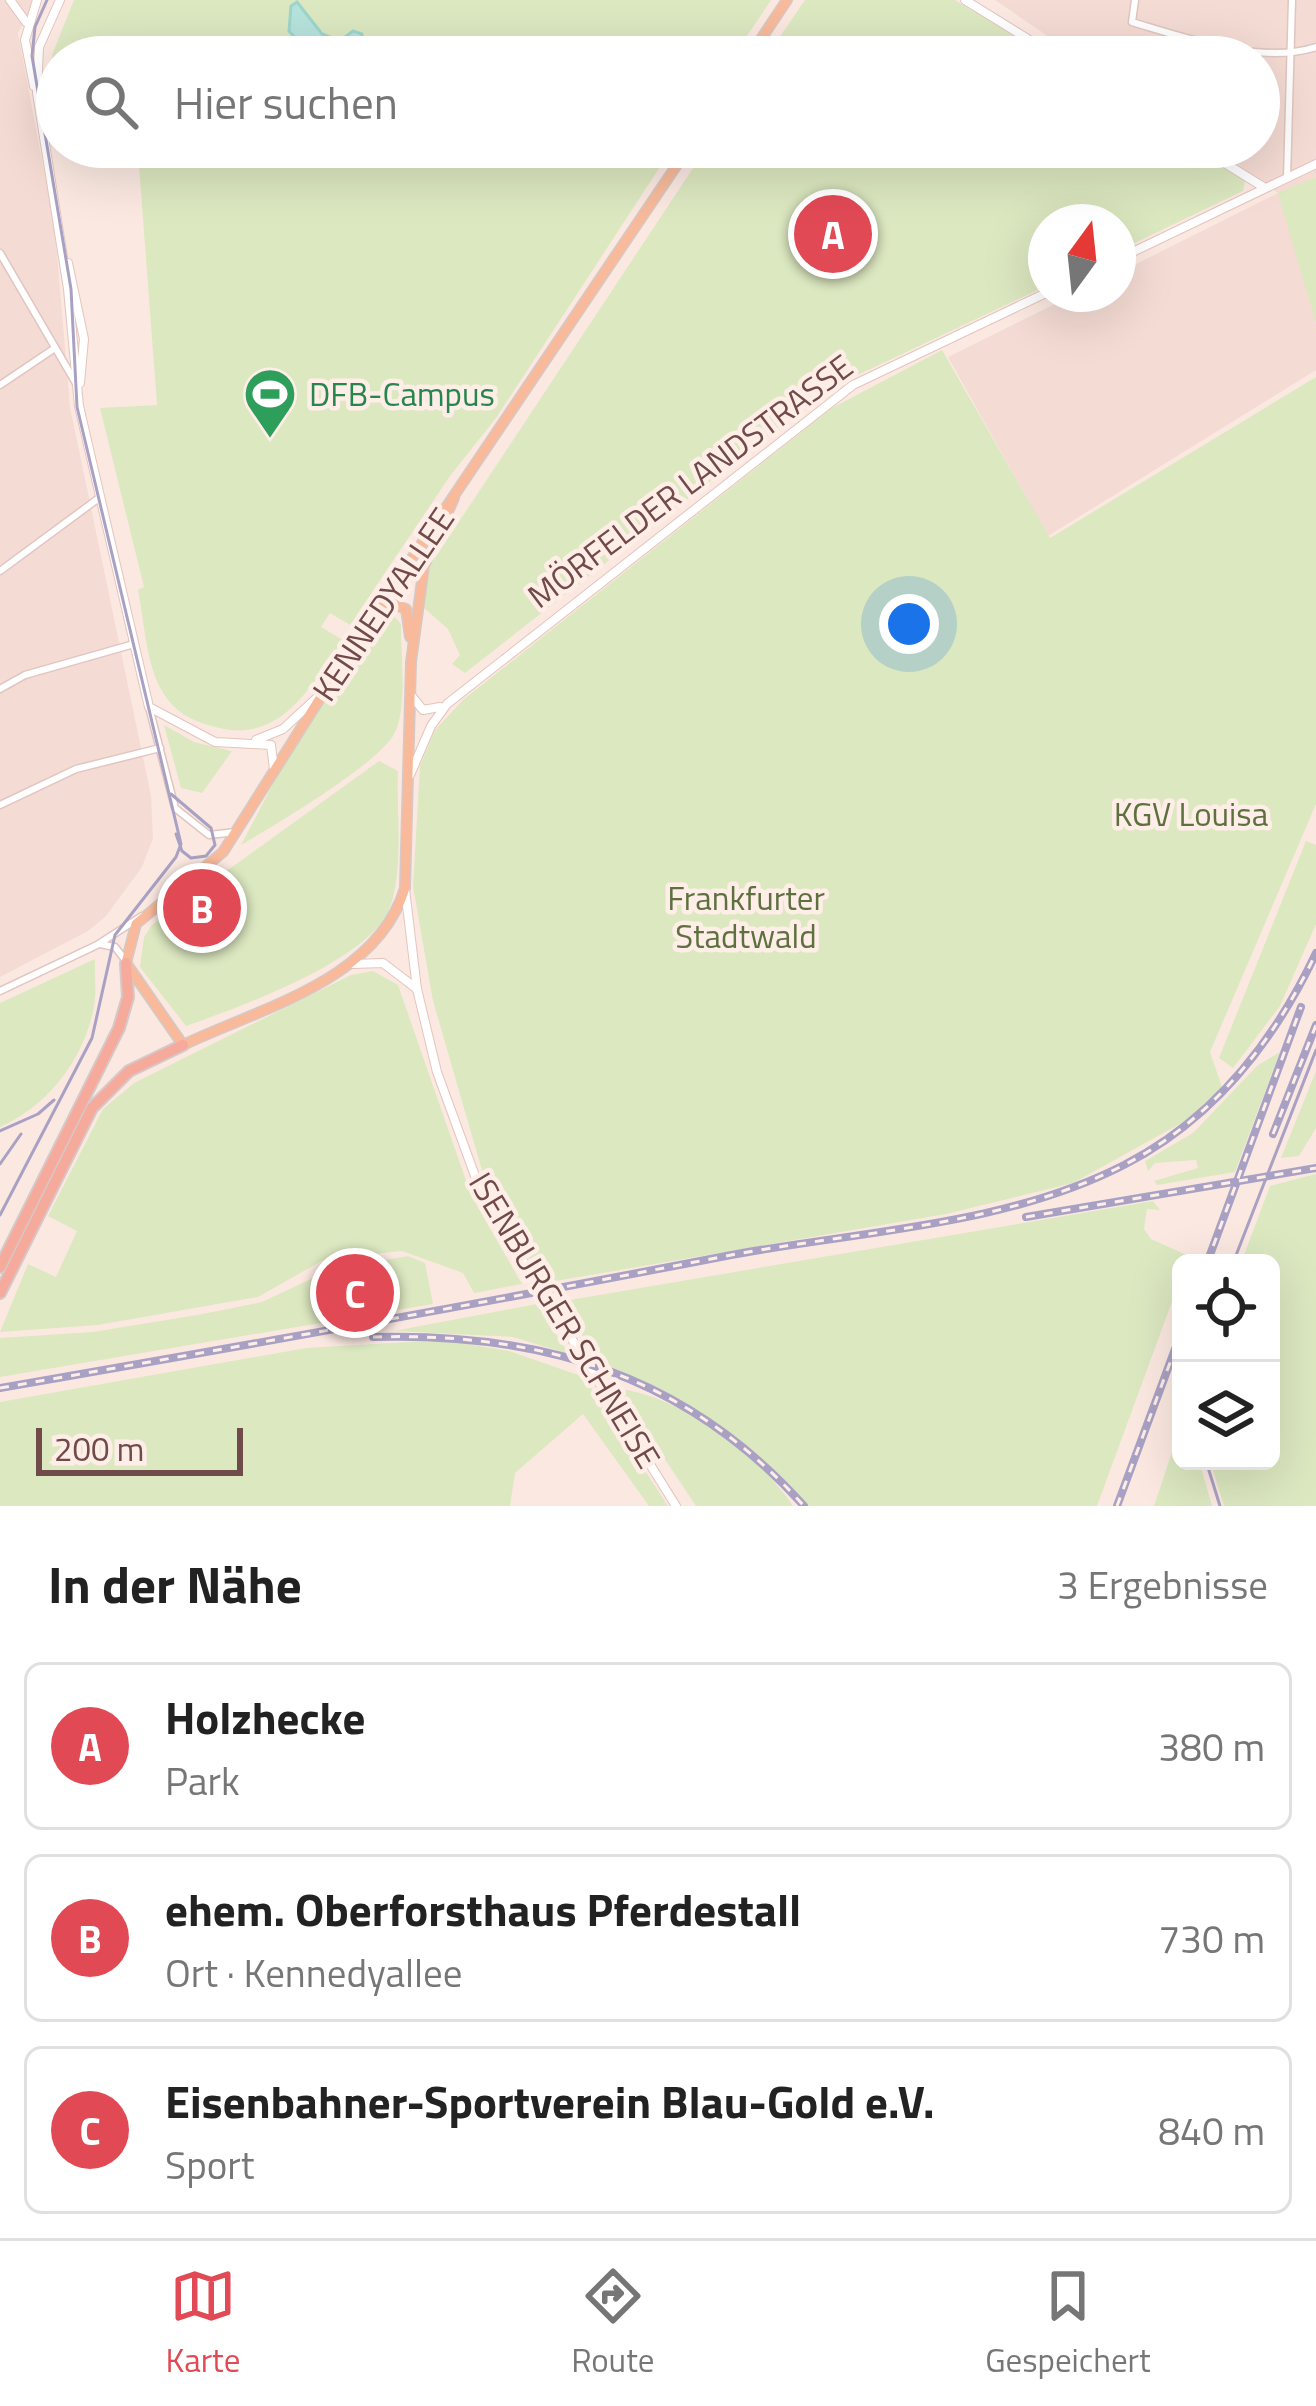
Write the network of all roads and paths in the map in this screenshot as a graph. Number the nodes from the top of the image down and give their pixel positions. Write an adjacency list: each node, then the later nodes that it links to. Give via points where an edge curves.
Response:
1 (9, 0): 8 (main road); 9 (main road)
2 (37, 0): 9 (main road)
3 (57, 0): 10 (main road)
4 (787, 0): 11 (main road)
5 (968, 0): 12 (main road)
6 (1135, 0): 13 (street, via 1132,22)
7 (1292, 0): 16 (street)
8 (0, 2)
9 (26, 24): 17 (main road)
10 (43, 36)
11 (763, 36)
12 (1024, 36)
13 (1180, 36)
14 (1316, 47): 16 (street)
15 (1280, 52): 16 (street)
16 (1294, 54): 22 (street)
17 (36, 90)
18 (1316, 164): 22 (main road)
19 (49, 168): 29 (main road)
20 (675, 168): 31 (main road, KENNEDYALLEE)
21 (1233, 168): 23 (main road)
22 (1287, 178): 23 (main road)
23 (1265, 188): 24 (main road)
24 (1136, 250)
25 (0, 253): 27 (street)
26 (1028, 302): 39 (main road, MÖRFELDER LANDSTRASSE, via 853,385)
27 (55, 348): 28 (street); 29 (street)
28 (0, 386)
29 (78, 389): 30 (main road)
30 (99, 498): 32 (street); 34 (main road)
31 (454, 498): 33 (main road, KENNEDYALLEE); 35 (main road, ISENBURGER SCHNEISE, via 424,566)
32 (0, 571)
33 (373, 616): 35 (main road, via 393,604 408,612); 38 (main road, KENNEDYALLEE)
34 (134, 644): 36 (street, via 25,674); 40 (main road)
35 (411, 670): 37 (main road, ISENBURGER SCHNEISE)
36 (0, 689)
37 (410, 692): 39 (main road, via 423,710); 44 (main road, ISENBURGER SCHNEISE)
38 (322, 694): 41 (main road, via 284,729); 43 (main road, KENNEDYALLEE)
39 (447, 704): 44 (main road, MÖRFELDER LANDSTRASSE)
40 (149, 706): 41 (main road, via 204,739); 42 (street)
41 (247, 743): 43 (main road, via 272,746)
42 (160, 748): 45 (street, via 76,769); 46 (street, via 180,815 204,833)
43 (274, 769): 46 (main road, KENNEDYALLEE)
44 (409, 776): 47 (main road, ISENBURGER SCHNEISE)
45 (0, 805)
46 (236, 832): 48 (main road, KENNEDYALLEE, via 211,867)
47 (405, 888): 51 (main road, via 386,933); 52 (main road, ISENBURGER SCHNEISE)
48 (146, 915): 49 (street); 50 (main road, via 130,935)
49 (97, 945): 50 (street, via 114,946); 53 (street)
50 (126, 962): 54 (main road); 55 (highway, via 119,1028)
51 (352, 964): 52 (main road, via 383,963); 54 (main road)
52 (418, 989): 57 (main road, ISENBURGER SCHNEISE, via 437,1072 482,1195)
53 (0, 991)
54 (183, 1045): 56 (highway, via 129,1071 92,1108)
55 (0, 1267)
56 (0, 1293)
57 (676, 1506)

